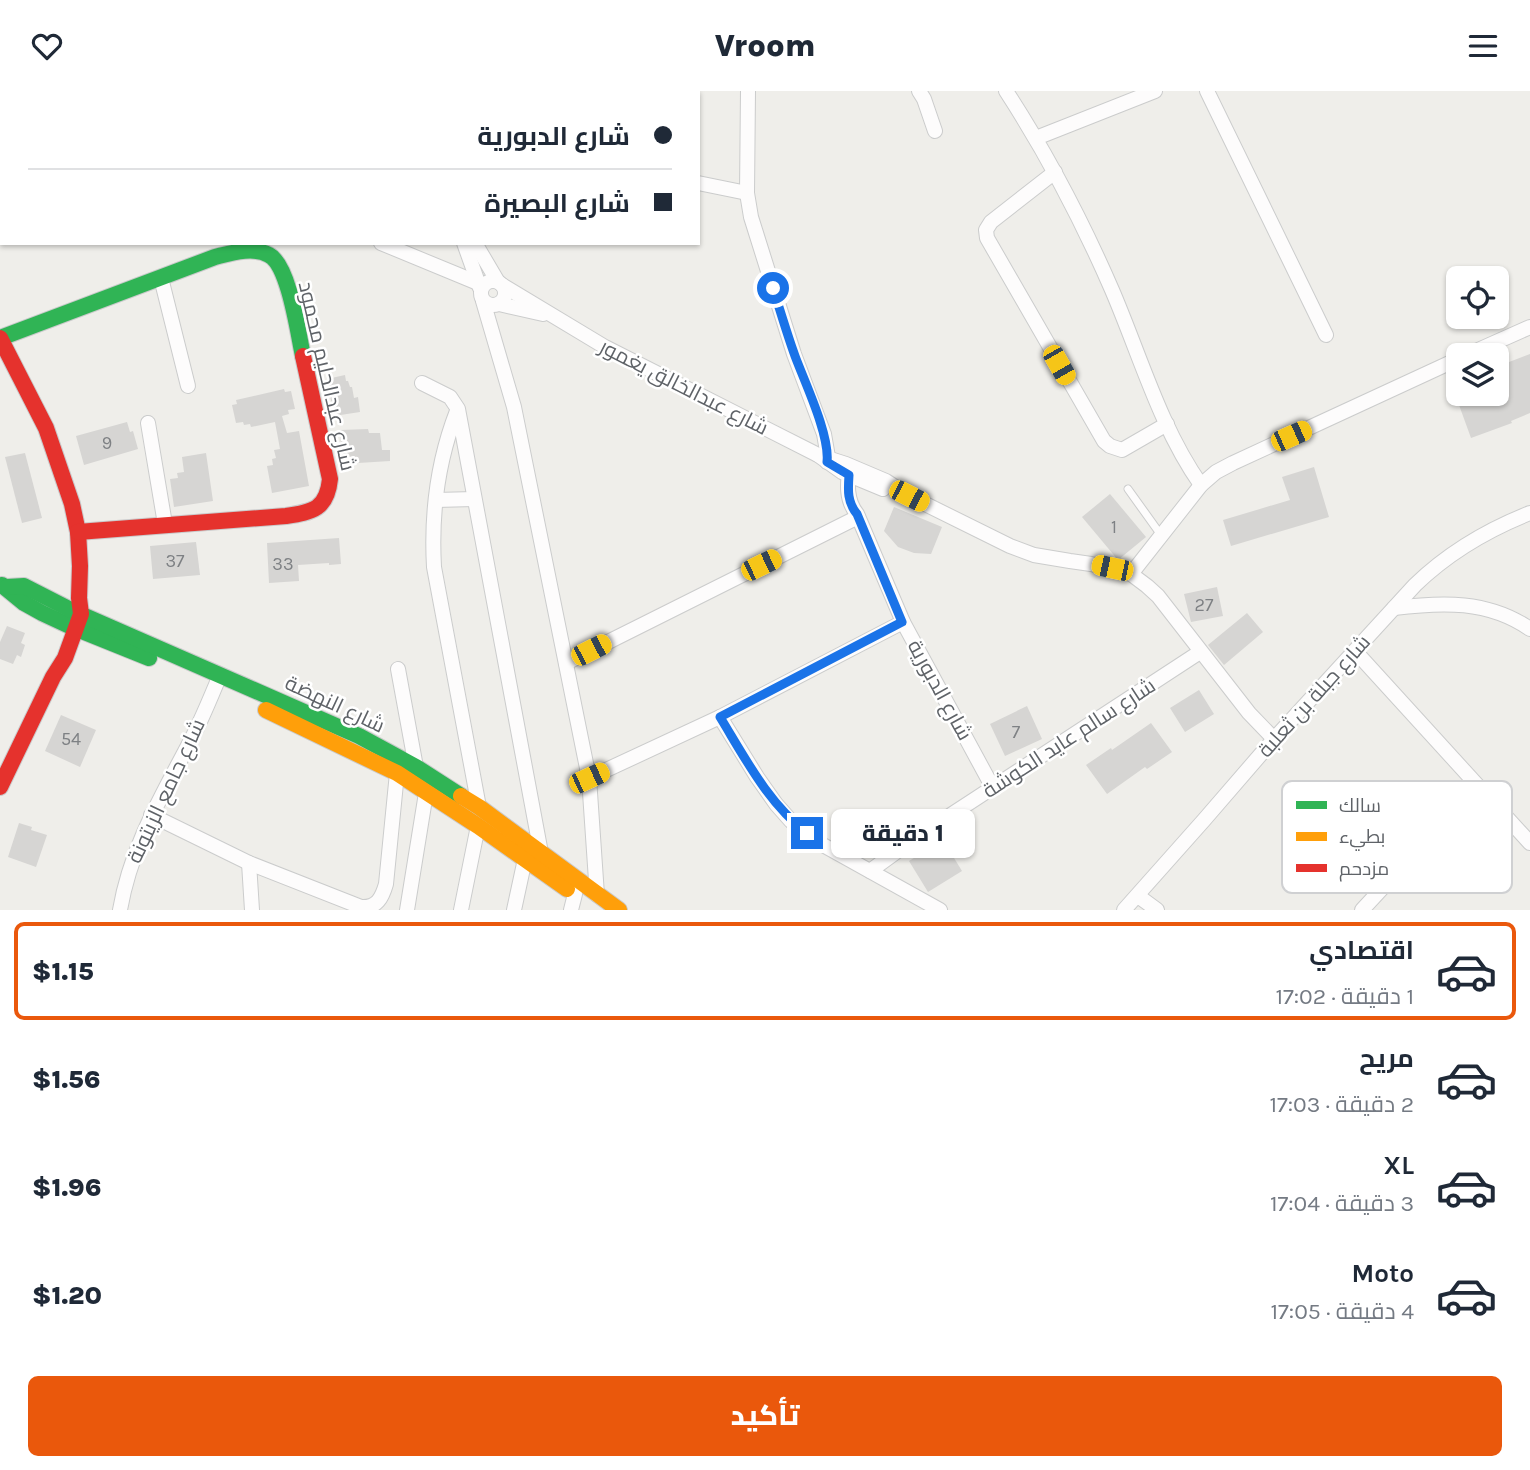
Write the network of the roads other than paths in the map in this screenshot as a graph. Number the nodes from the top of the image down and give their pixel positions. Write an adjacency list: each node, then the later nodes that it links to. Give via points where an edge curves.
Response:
1 (748, 91): 10 (street)
2 (919, 91): 6 (street)
3 (1006, 91): 7 (street)
4 (1155, 91): 7 (street)
5 (1208, 91): 20 (street)
6 (935, 131)
7 (1037, 138): 8 (street)
8 (1055, 172): 28 (street, via 1089,238); 28 (street, via 991,222 987,238 1104,441 1122,450)
9 (700, 183): 10 (street)
10 (747, 193): 29 (street, via 760,248 824,434)
11 (385, 245): 17 (street, شارع عبدالخالق يغمور)
12 (465, 245): 17 (street)
13 (476, 245): 16 (street)
14 (212, 250): 15 (street, شارع عبدالحليم محمود); 37 (street, شارع عبدالحليم محمود, via 262,253 281,268 330,486 326,501 310,512)
15 (161, 278): 21 (street, شارع عبدالحليم محمود); 25 (street)
16 (500, 284): 17 (street, via 504,297); 17 (street, via 483,285); 18 (street, شارع عبدالخالق يغمور)
17 (488, 297): 18 (street, شارع عبدالخالق يغمور); 48 (street)
18 (551, 316): 29 (street, شارع عبدالخالق يغمور)
19 (1530, 327): 22 (street)
20 (1326, 335)
21 (0, 338): 38 (street, via 53,446)
22 (1494, 343)
23 (1446, 365): 31 (street, via 1233,463)
24 (422, 383): 26 (street, via 450,397)
25 (188, 386)
26 (458, 409): 33 (street); 34 (street, via 443,454)
27 (148, 423): 37 (street)
28 (1167, 424): 31 (street)
29 (824, 458): 30 (street, شارع عبدالخالق يغمور)
30 (857, 473): 36 (street, شارع الدبورية, via 848,493); 40 (street, شارع عبدالخالق يغمور, via 886,481 1034,555)
31 (1201, 485): 39 (street)
32 (1128, 489): 39 (lane)
33 (474, 499): 34 (street); 65 (street)
34 (436, 500): 60 (street, via 434,567)
35 (1530, 513): 42 (street, شارع جبلة بن ثعلبة, via 1488,532 1433,567)
36 (858, 516): 44 (street, شارع الدبورية); 48 (street)
37 (165, 524): 38 (street, شارع عبدالحليم محمود)
38 (78, 532): 43 (street)
39 (1161, 535): 40 (street)
40 (1131, 574): 47 (street, شارع عبدالخالق يغمور, via 1157,596)
41 (4, 586): 43 (street, شارع النهضة, via 24,604)
42 (1394, 608): 45 (street, via 1466,604 1499,613); 46 (street, شارع جبلة بن ثعلبة)
43 (75, 615): 50 (street, شارع النهضة); 57 (street, via 56,656 53,677)
44 (902, 622): 51 (street); 58 (street, شارع الدبورية)
45 (1530, 629)
46 (1355, 650): 52 (street, شارع جبلة بن ثعلبة); 56 (street)
47 (1200, 652): 52 (street, شارع عبدالخالق يغمور); 58 (street, شارع سالم عايد الكوشة)
48 (566, 663): 55 (street)
49 (398, 669): 53 (street)
50 (218, 681): 53 (street, شارع النهضة, via 359,736); 54 (street, شارع النهضة); 61 (street, شارع جامع الزيتونة)
51 (720, 717): 55 (street); 68 (street, via 791,821)
52 (1274, 739): 70 (street, شارع جبلة بن ثعلبة)
53 (416, 767): 60 (street, شارع النهضة)
54 (397, 773): 59 (street, شارع النهضة); 67 (street, via 386,884 370,908)
55 (589, 778): 72 (street)
56 (1473, 781)
57 (0, 787)
58 (993, 788): 68 (street, شارع سالم عايد الكوشة)
59 (426, 793): 63 (street, شارع النهضة); 75 (street)
60 (480, 807): 65 (street, شارع النهضة)
61 (151, 815): 67 (street); 73 (street, شارع جامع الزيتونة, via 133,856)
62 (1512, 824): 64 (street)
63 (478, 826): 66 (street, شارع النهضة); 76 (street)
64 (1530, 843)
65 (541, 853): 72 (street, شارع النهضة)
66 (525, 859): 71 (street, شارع النهضة); 77 (street)
67 (249, 863): 74 (street)
68 (870, 871): 79 (street)
69 (1378, 893): 82 (street)
70 (1138, 896): 80 (street, شارع جبلة بن ثعلبة); 81 (street)
71 (573, 902): 72 (street, شارع النهضة)
72 (597, 903): 78 (street, شارع النهضة)
73 (120, 910)
74 (252, 910)
75 (407, 910)
76 (461, 910)
77 (514, 910)
78 (619, 910)
79 (940, 910)
80 (1124, 910)
81 (1157, 910)
82 (1362, 910)

